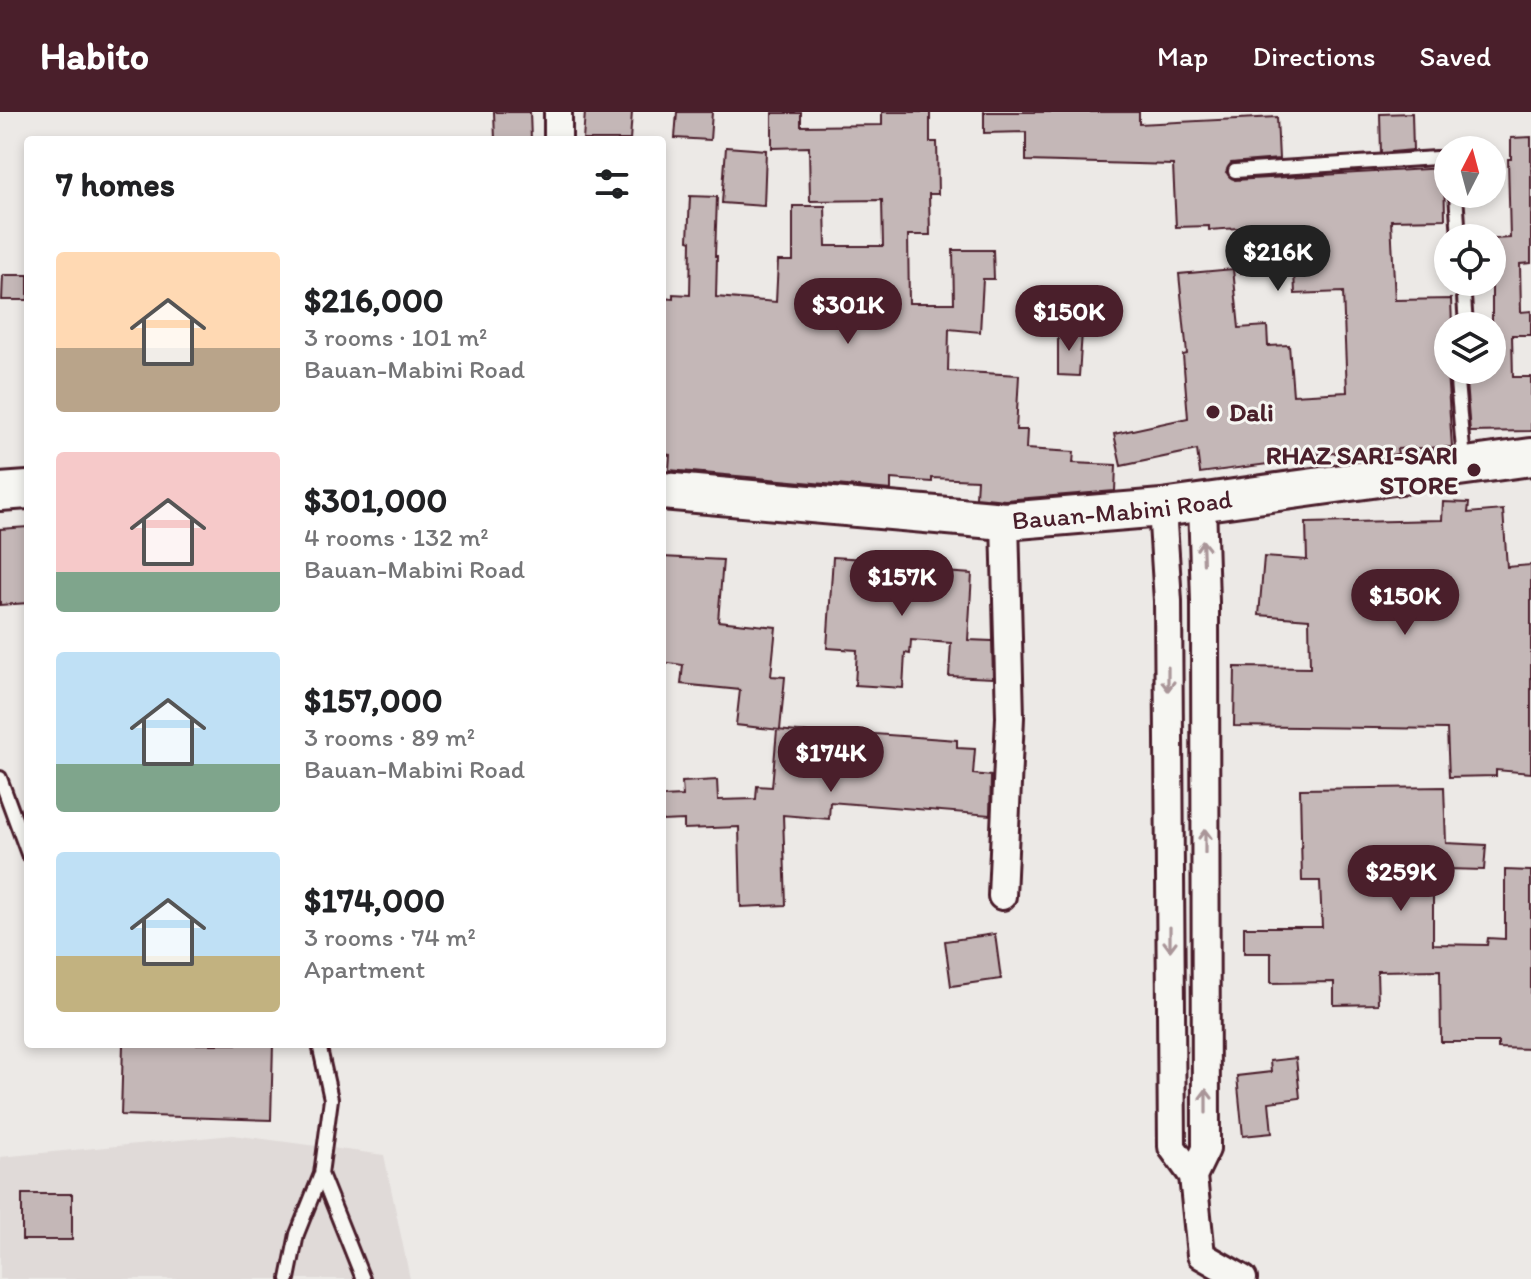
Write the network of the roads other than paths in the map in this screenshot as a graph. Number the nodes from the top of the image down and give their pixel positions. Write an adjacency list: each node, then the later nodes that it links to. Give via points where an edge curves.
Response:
1 (558, 112): 2 (street)
2 (558, 136)
3 (1434, 158): 4 (lane)
4 (1235, 171)
5 (1457, 384): 7 (lane)
6 (1531, 457): 7 (main road, Bauan-Mabini Road)
7 (1465, 464): 11 (main road, Bauan-Mabini Road)
8 (24, 490): 10 (main road)
9 (666, 491): 13 (main road, Bauan-Mabini Road)
10 (0, 492)
11 (1202, 502): 12 (main road, Bauan-Mabini Road); 19 (street, one-way to 11, via 1206,1149)
12 (1162, 508): 13 (main road, Bauan-Mabini Road); 19 (street, one-way to 19, via 1168,601 1172,1147)
13 (1005, 521): 16 (street, via 1010,717)
14 (0, 778): 15 (lane)
15 (24, 843)
16 (1002, 896)
17 (320, 1048): 18 (lane, via 331,1099)
18 (321, 1174): 20 (lane, via 297,1234); 21 (lane)
19 (1193, 1176): 22 (street, via 1201,1255)
20 (288, 1279)
21 (363, 1279)
22 (1243, 1279)

